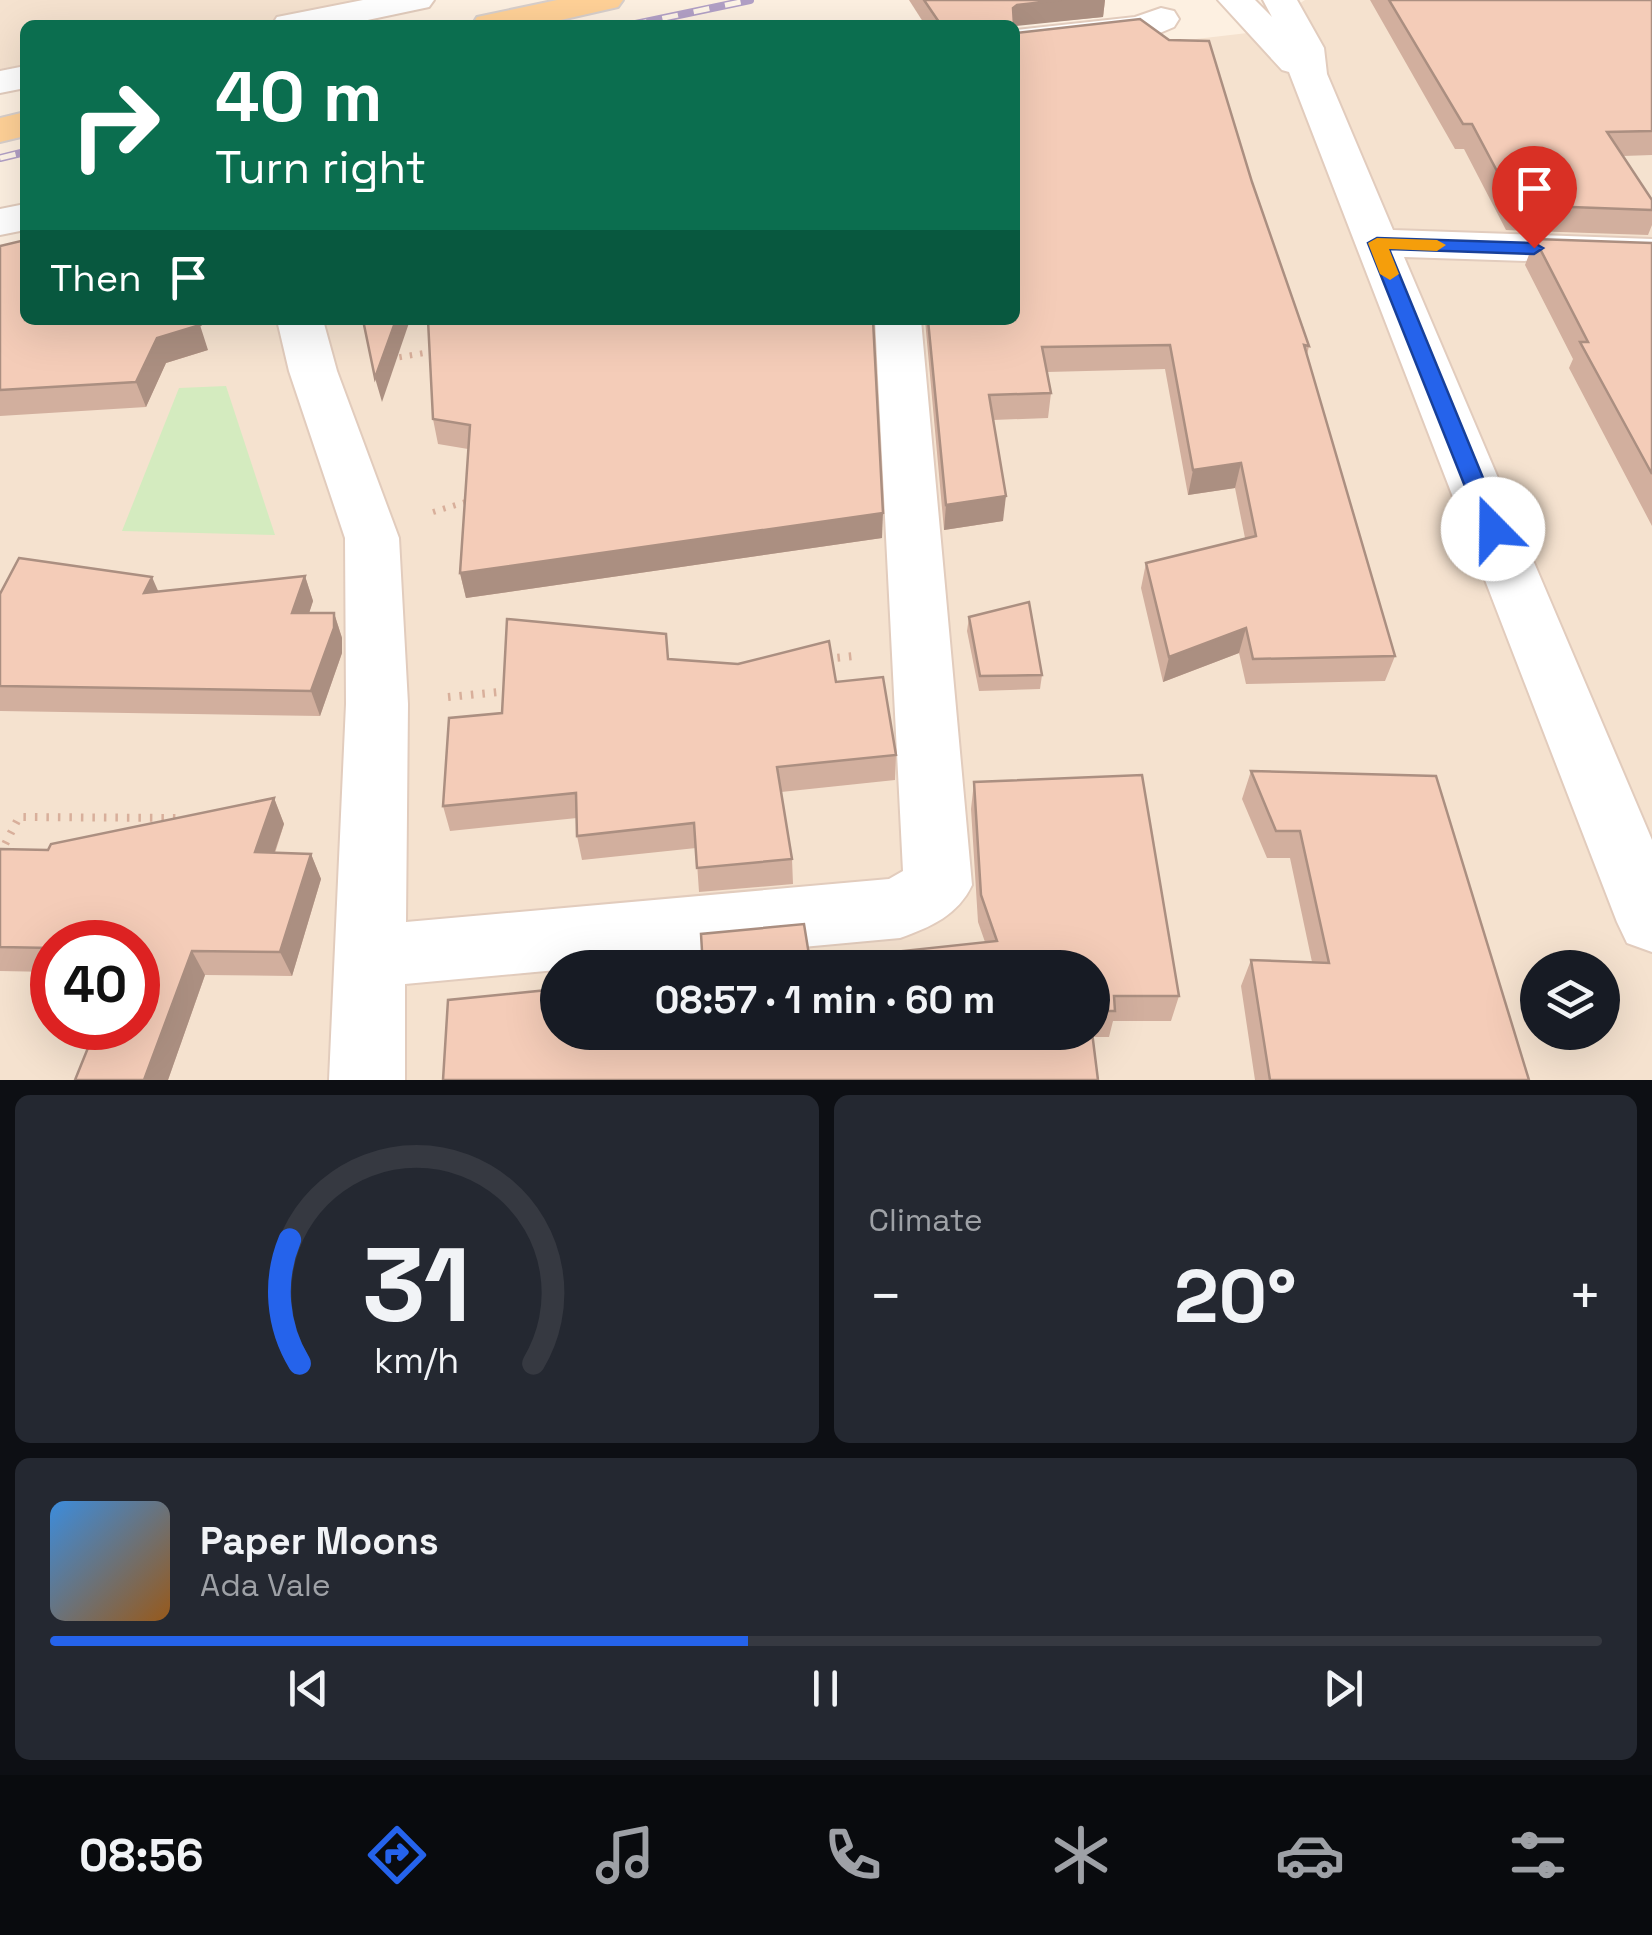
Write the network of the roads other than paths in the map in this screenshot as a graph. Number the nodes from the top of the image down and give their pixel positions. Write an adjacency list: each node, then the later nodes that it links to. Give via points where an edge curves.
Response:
1 (417, 0): 6 (street)
2 (606, 0): 7 (main road)
3 (1235, 0): 9 (street)
4 (1280, 0): 9 (street, via 1306,48)
5 (1161, 19): 8 (street)
6 (315, 20)
7 (513, 20)
8 (1020, 40)
9 (1308, 74): 10 (street)
10 (1377, 243): 11 (street); 14 (street)
11 (1652, 252)
12 (898, 325): 15 (street, via 938,885 900,908)
13 (307, 346): 15 (street, via 372,538)
14 (1652, 922)
15 (372, 956): 16 (street)
16 (367, 1080)

